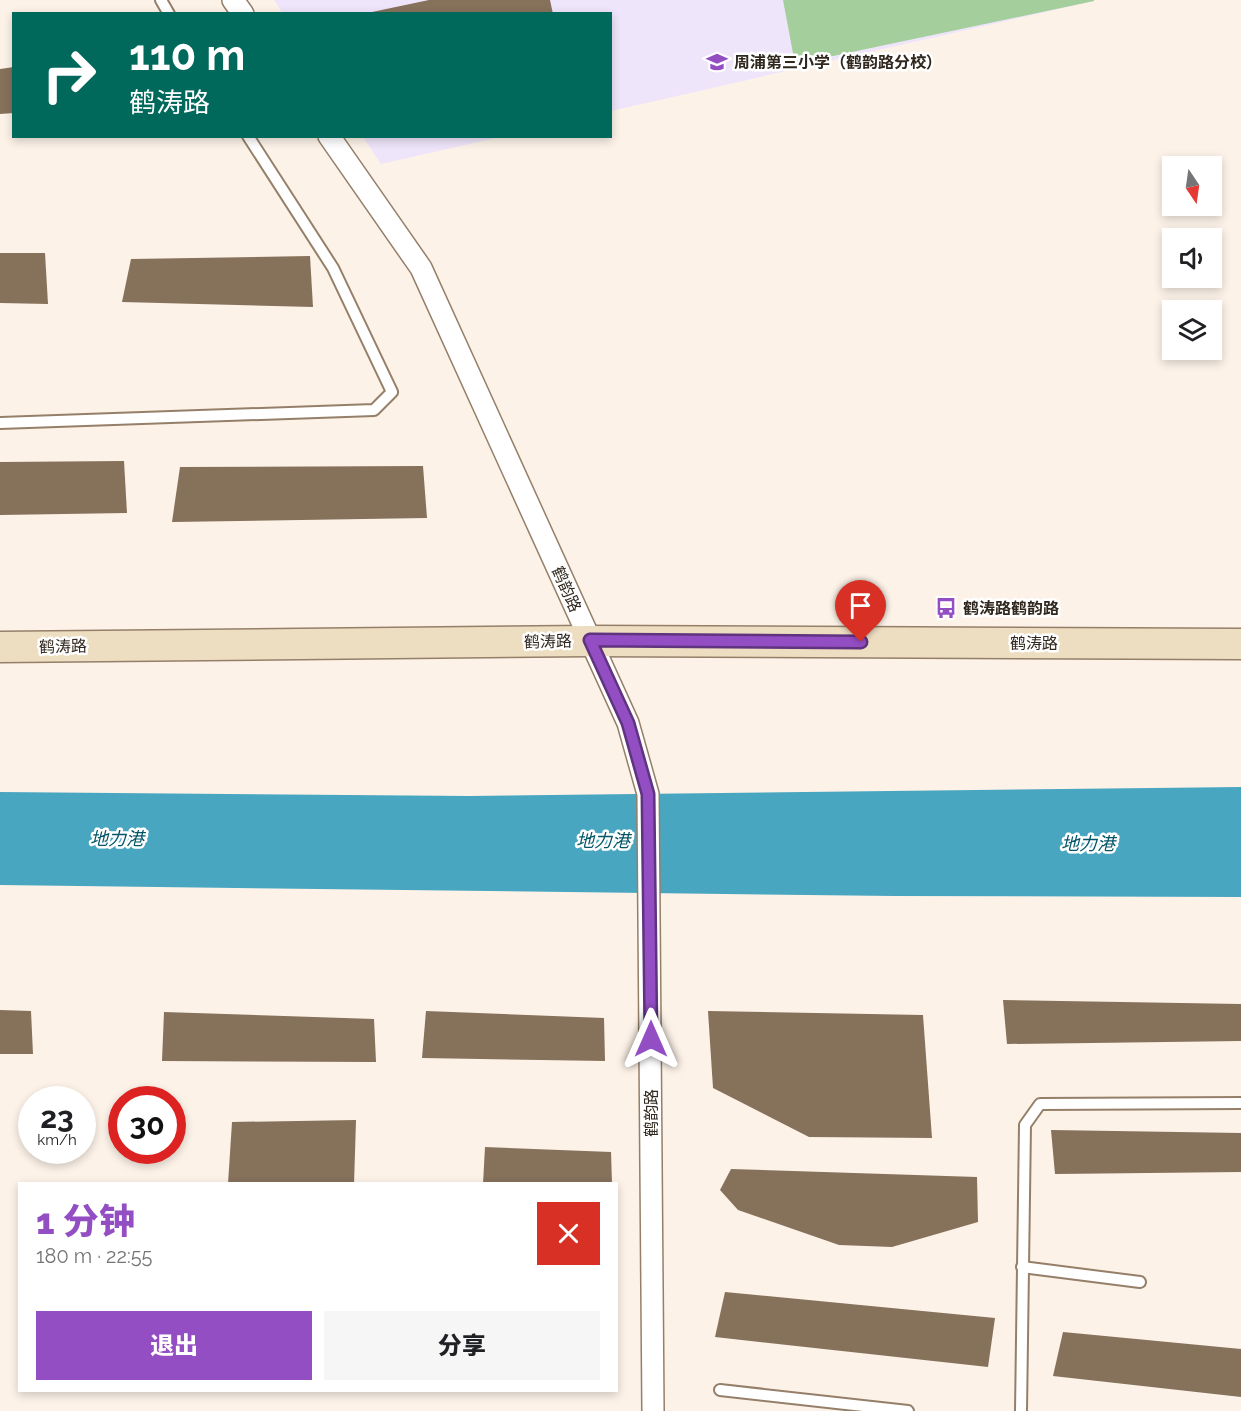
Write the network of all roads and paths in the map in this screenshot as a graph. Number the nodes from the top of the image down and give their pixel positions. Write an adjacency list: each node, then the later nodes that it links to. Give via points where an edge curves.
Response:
1 (249, 138): 3 (lane, via 333,268 392,392 374,410)
2 (330, 138): 4 (street, 鹤韵路, via 421,268)
3 (0, 423)
4 (590, 640): 5 (street, 鹤涛路); 6 (street, 鹤涛路); 11 (street, 鹤韵路, via 628,723 648,794)
5 (1241, 644)
6 (0, 647)
7 (1241, 1103): 8 (lane, via 1040,1104 1025,1125)
8 (1022, 1267): 9 (lane); 13 (lane)
9 (1140, 1282)
10 (720, 1390): 12 (lane)
11 (653, 1411)
12 (908, 1411)
13 (1021, 1411)

